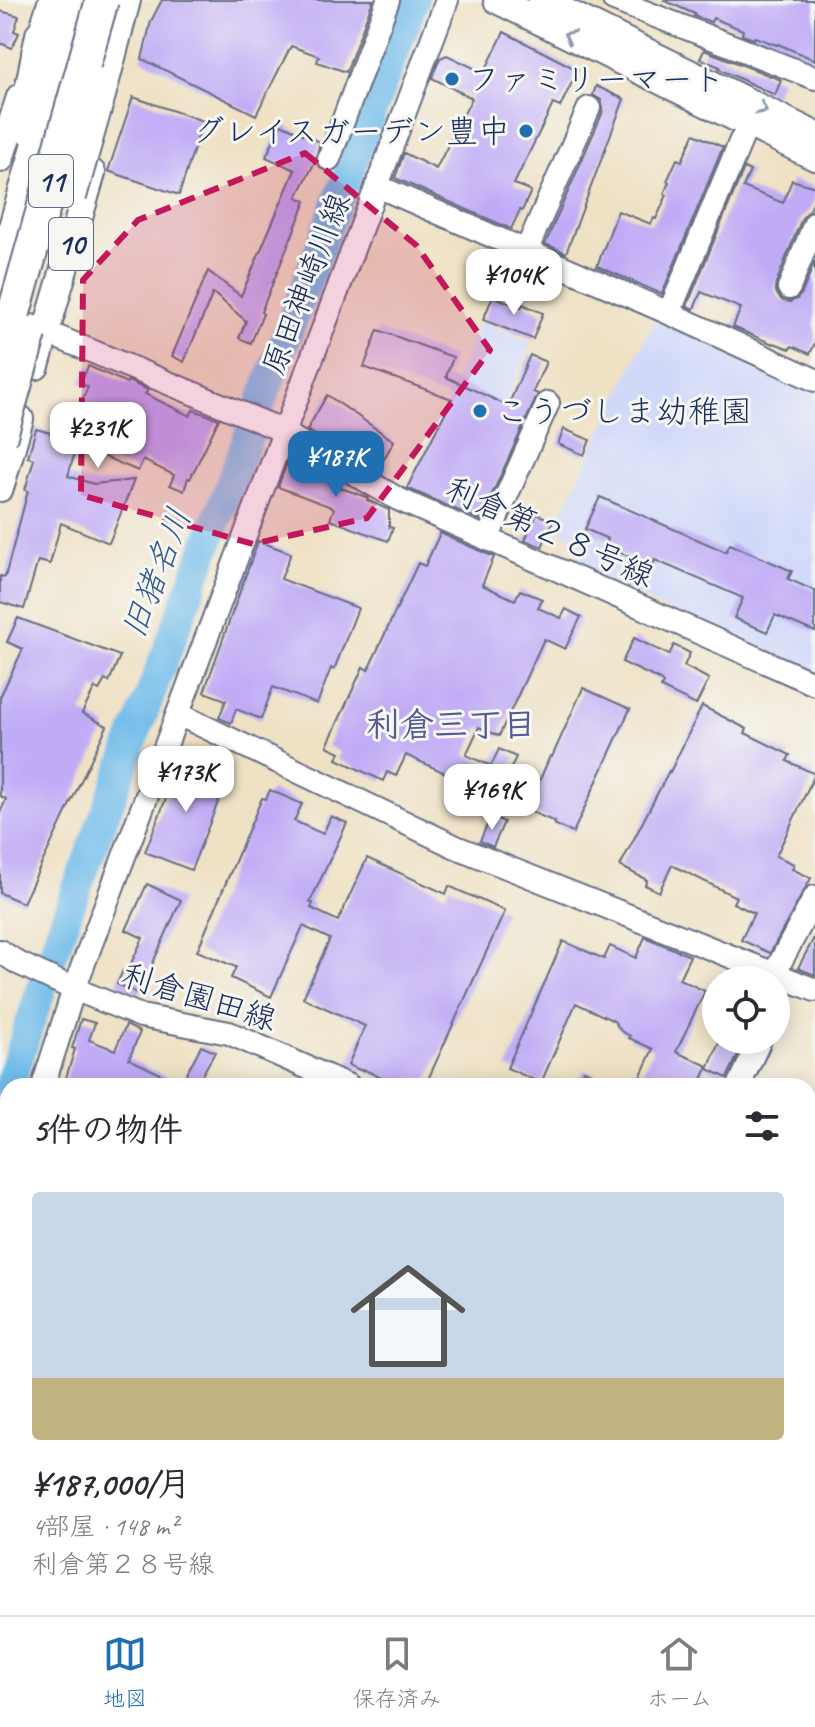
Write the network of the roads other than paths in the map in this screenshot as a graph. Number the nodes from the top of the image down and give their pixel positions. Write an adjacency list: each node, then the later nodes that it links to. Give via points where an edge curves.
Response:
1 (52, 0): 11 (main road)
2 (80, 0): 26 (highway, 11)
3 (102, 0): 31 (highway, 11, bridge)
4 (124, 0): 35 (highway, bridge)
5 (139, 0): 30 (main road, 10)
6 (388, 0): 20 (street)
7 (447, 0): 22 (street, 原田神崎川線)
8 (497, 0): 13 (main road, one-way to 8)
9 (542, 0): 12 (main road)
10 (625, 2): 12 (street); 14 (street)
11 (42, 35): 19 (main road); 23 (highway, 11)
12 (614, 36): 16 (main road, one-way to 16)
13 (636, 69): 17 (main road, via 664,99); 18 (main road)
14 (815, 78)
15 (589, 108): 25 (street)
16 (815, 135)
17 (741, 140): 21 (main road); 28 (street)
18 (815, 157)
19 (0, 159)
20 (329, 159)
21 (815, 177)
22 (377, 186): 25 (street); 34 (street, 原田神崎川線)
23 (0, 213)
24 (815, 223): 27 (street)
25 (526, 251): 28 (street)
26 (0, 280)
27 (789, 288)
28 (669, 313): 32 (street)
29 (0, 314): 30 (street, 利倉第２８号線)
30 (46, 332): 34 (street, 利倉第２８号線); 36 (main road, 10)
31 (0, 362)
32 (815, 380)
33 (548, 403): 37 (street)
34 (278, 430): 37 (street, 利倉第２８号線, via 398,499); 39 (street, 原田神崎川線)
35 (0, 439)
36 (0, 488)
37 (487, 539): 38 (street, 利倉第２８号線)
38 (815, 684)
39 (178, 714): 42 (street, via 456,847); 45 (street, 原田神崎川線)
40 (814, 901): 43 (street)
41 (0, 951): 45 (street, 利倉園田線)
42 (747, 966)
43 (780, 966)
44 (790, 982): 46 (street)
45 (66, 986): 48 (street, 原田神崎川線); 49 (street, 利倉園田線, via 141,1016 229,1033)
46 (815, 990)
47 (754, 1054): 50 (street)
48 (45, 1078)
49 (331, 1078)
50 (743, 1078)

